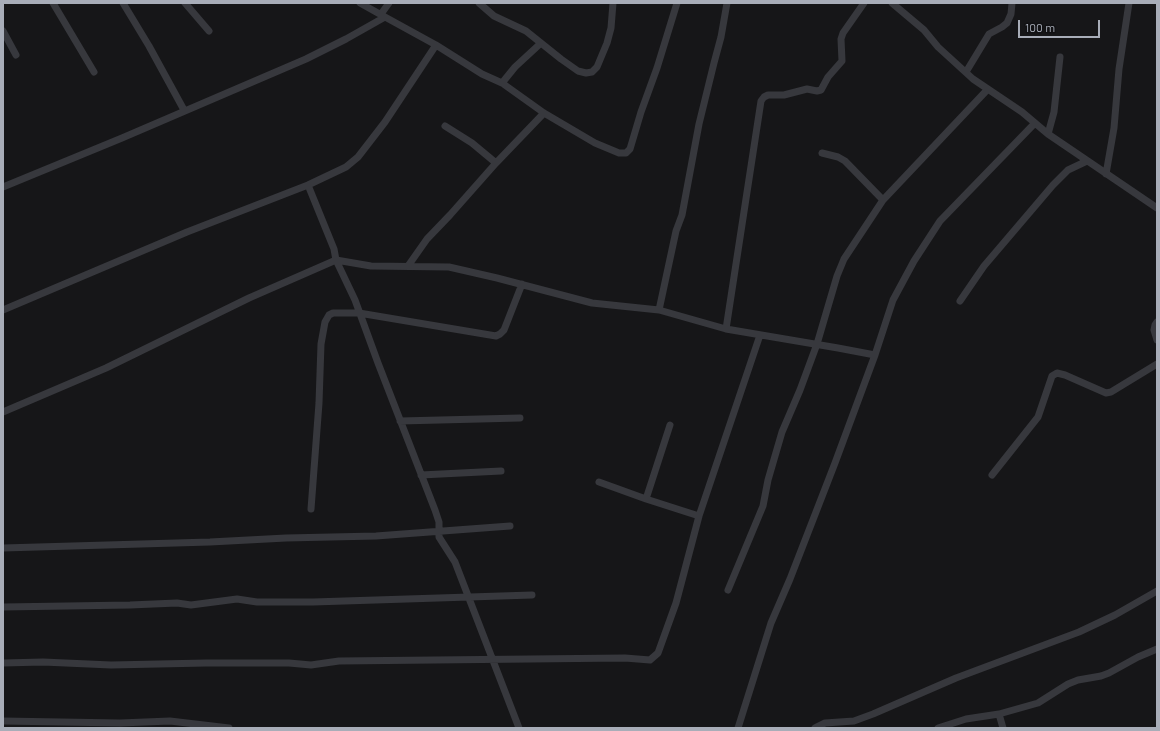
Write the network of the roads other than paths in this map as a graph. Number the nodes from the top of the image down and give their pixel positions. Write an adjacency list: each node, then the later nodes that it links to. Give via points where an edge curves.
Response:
1 (53, 3): 21 (street)
2 (123, 3): 25 (street)
3 (185, 3): 15 (street)
4 (360, 3): 14 (street)
5 (389, 3): 14 (street)
6 (479, 3): 17 (street, via 494,16 526,31)
7 (613, 3): 17 (street, via 609,36 597,67 592,72 578,71)
8 (676, 3): 26 (street, via 630,149 626,153 619,153 595,143)
9 (727, 3): 43 (street)
10 (864, 3): 46 (street, via 843,33 842,61 821,90 807,89 768,96 761,102)
11 (892, 3): 22 (street, via 924,30 943,52)
12 (1012, 3): 22 (street, via 1007,22 989,34)
13 (1129, 3): 33 (street)
14 (383, 16): 18 (street); 25 (street, via 346,39 306,59)
15 (209, 30)
16 (3, 31): 19 (street)
17 (541, 43): 23 (street, via 514,67)
18 (436, 45): 23 (street, via 482,74); 34 (street, via 385,122 358,157 346,167)
19 (16, 55)
20 (1060, 56): 29 (street, via 1054,112)
21 (94, 72)
22 (966, 72): 24 (street)
23 (502, 83): 26 (street)
24 (988, 88): 27 (street); 36 (street)
25 (184, 110): 35 (street)
26 (544, 113): 32 (street)
27 (1035, 123): 29 (street); 50 (street, via 940,221 893,300)
28 (445, 126): 32 (street, via 472,143)
29 (1048, 134): 31 (street)
30 (822, 153): 36 (street, via 845,161)
31 (1087, 161): 33 (street); 41 (street, via 1068,170 1054,185 984,266)
32 (496, 163): 39 (street, via 427,239)
33 (1106, 174): 37 (street)
34 (308, 185): 38 (street); 42 (street, via 188,232)
35 (3, 188)
36 (883, 200): 49 (street, via 844,259)
37 (1157, 206)
38 (336, 260): 39 (street, via 371,266); 44 (street); 52 (street, via 249,298 106,368)
39 (408, 266): 40 (street, via 449,267)
40 (522, 284): 43 (street, via 592,303); 44 (street, via 504,330 496,336)
41 (960, 301)
42 (3, 310)
43 (659, 310): 46 (street)
44 (360, 313): 54 (street); 61 (street, via 333,313 325,322 321,344)
45 (1157, 322): 48 (street, via 1154,330)
46 (726, 329): 47 (street)
47 (760, 335): 49 (street); 62 (street)
48 (1157, 340)
49 (817, 344): 50 (street); 66 (street, via 782,432 763,506)
50 (875, 355): 78 (street, via 772,623)
51 (1157, 364): 58 (street, via 1106,393 1064,375 1057,373 1052,376 1038,417)
52 (3, 412)
53 (520, 418): 54 (street)
54 (400, 421): 57 (street)
55 (670, 425): 60 (street)
56 (501, 471): 57 (street)
57 (422, 475): 64 (street, via 439,522)
58 (992, 475)
59 (599, 482): 60 (street)
60 (646, 499): 62 (street)
61 (311, 509)
62 (700, 516): 72 (street, via 676,602 655,657 650,660)
63 (510, 526): 64 (street)
64 (438, 530): 65 (street, via 403,535); 69 (street, via 439,537 455,562)
65 (3, 548)
66 (728, 590)
67 (1157, 591): 79 (street, via 1115,616 1079,632 956,678 854,721 825,723)
68 (532, 594): 69 (street)
69 (468, 596): 70 (street, via 313,602 257,602 237,599 191,606 177,604); 72 (street)
70 (3, 607)
71 (1157, 649): 74 (street, via 1109,674 1078,680 1038,703)
72 (494, 660): 73 (street, via 339,661 311,665); 77 (street)
73 (3, 663)
74 (999, 714): 80 (street, via 966,719); 81 (street)
75 (3, 721): 76 (street, via 170,721)
76 (229, 728)
77 (519, 728)
78 (738, 728)
79 (815, 728)
80 (938, 728)
81 (1004, 728)

